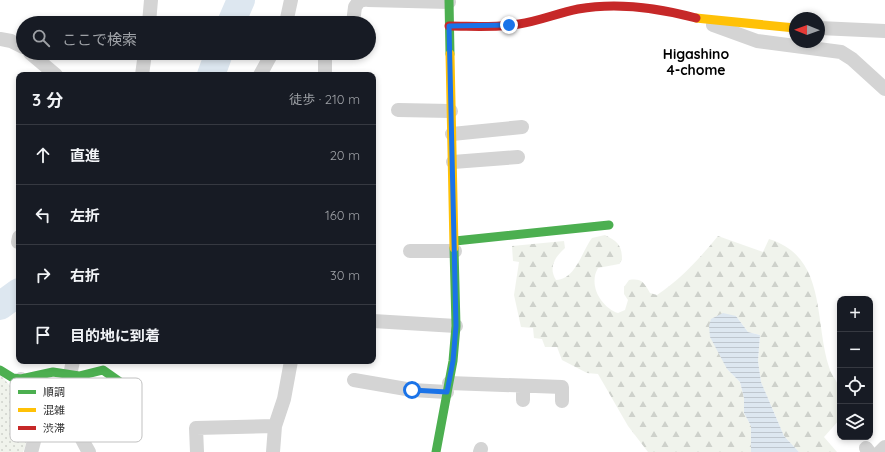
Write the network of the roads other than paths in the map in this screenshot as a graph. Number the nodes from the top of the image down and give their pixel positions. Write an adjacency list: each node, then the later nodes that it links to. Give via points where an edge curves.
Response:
1 (151, 0): 6 (street)
2 (291, 0): 7 (street)
3 (364, 0): 8 (street, via 359,1 355,7)
4 (368, 0): 5 (street)
5 (449, 1): 10 (street)
6 (150, 16)
7 (288, 16)
8 (354, 16)
9 (700, 19): 10 (street, via 605,6 584,8 528,23); 11 (street); 24 (street, via 725,31 757,41 842,52)
10 (449, 26): 26 (street)
11 (789, 27)
12 (825, 28): 13 (street)
13 (885, 31)
14 (0, 39): 15 (street)
15 (16, 44)
16 (38, 60): 20 (street)
17 (144, 60): 21 (street)
18 (268, 60): 22 (street)
19 (325, 60): 23 (street)
20 (52, 72)
21 (142, 72)
22 (262, 72)
23 (325, 72)
24 (885, 90)
25 (398, 110): 26 (street)
26 (451, 111): 28 (street)
27 (522, 127): 28 (street)
28 (452, 134): 30 (street)
29 (518, 157): 30 (street)
30 (453, 162): 32 (street)
31 (609, 224): 32 (street)
32 (455, 246): 33 (street); 35 (street)
33 (410, 251)
34 (376, 321): 35 (street)
35 (456, 326): 45 (street)
36 (290, 364): 48 (street, via 284,399)
37 (72, 367): 40 (street); 41 (street); 42 (street, via 80,376 102,370)
38 (0, 370): 39 (street)
39 (13, 378)
40 (26, 378)
41 (71, 378)
42 (114, 378)
43 (354, 380): 45 (street, via 412,390)
44 (523, 386): 45 (street); 46 (street); 47 (street, via 562,387)
45 (448, 388): 56 (street)
46 (523, 400)
47 (562, 401)
48 (275, 426): 54 (street, via 196,428); 55 (street)
49 (33, 442): 52 (street)
50 (84, 442): 53 (street)
51 (885, 447): 57 (street)
52 (31, 452)
53 (89, 452)
54 (197, 452)
55 (273, 452)
56 (436, 452)
57 (880, 452)

